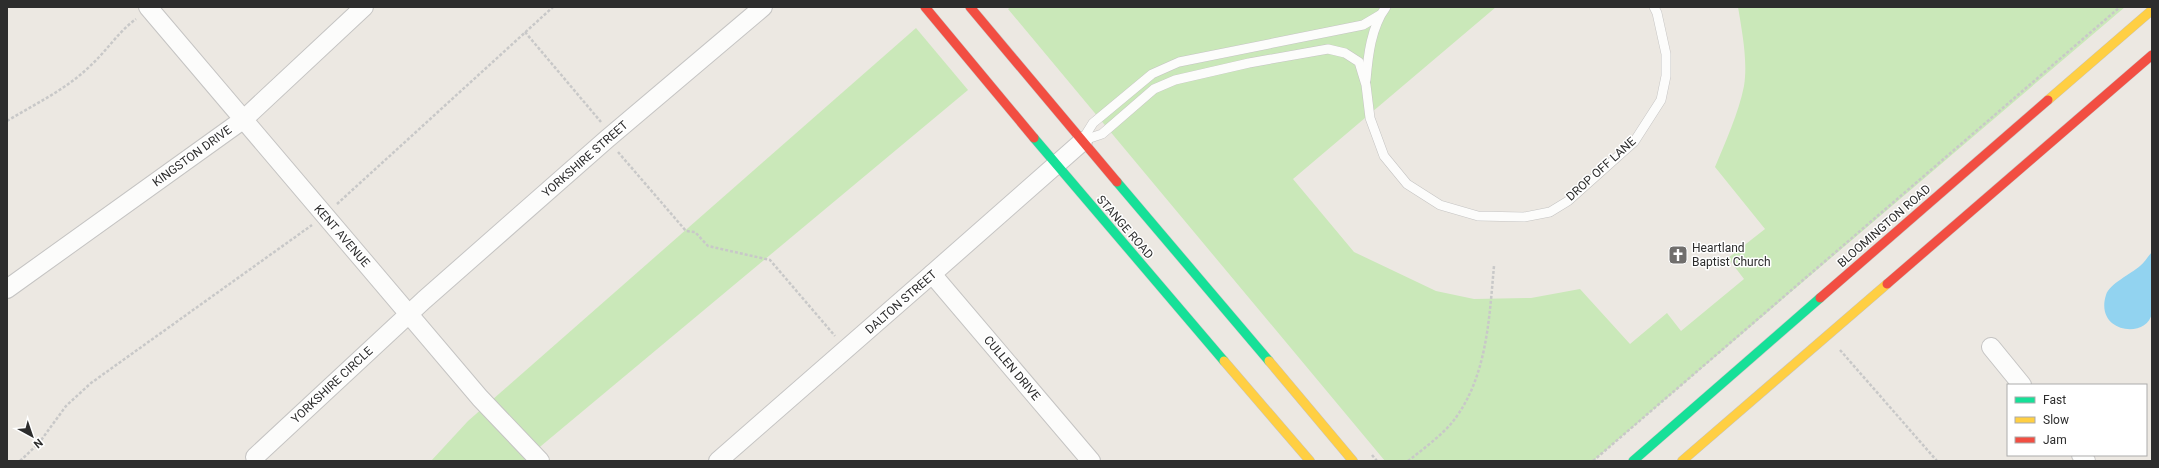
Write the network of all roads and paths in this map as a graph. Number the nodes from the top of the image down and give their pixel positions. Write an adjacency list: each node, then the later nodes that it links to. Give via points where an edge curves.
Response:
1 (364, 7): 15 (street, KINGSTON DRIVE)
2 (553, 7): 12 (path)
3 (763, 7): 17 (street, YORKSHIRE STREET)
4 (924, 7): 19 (main road, STANGE ROAD)
5 (970, 7): 18 (main road, STANGE ROAD)
6 (1386, 7): 11 (lane)
7 (1654, 7): 14 (lane, DROP OFF LANE, via 1666,54 1666,76 1661,100 1634,142 1568,200 1550,212 1524,218 1478,216 1440,205 1407,184 1384,156 1370,118)
8 (2120, 7): 37 (path)
9 (149, 8): 15 (street, KENT AVENUE); 16 (path, via 76,78)
10 (2152, 10): 38 (main road, BLOOMINGTON ROAD)
11 (1380, 15): 14 (lane, via 1368,54); 18 (lane, via 1363,26 1179,62 1152,74 1093,123)
12 (525, 32): 17 (path); 20 (path)
13 (2152, 55): 25 (main road)
14 (1366, 85): 18 (lane, via 1359,62 1345,53 1328,49 1249,63 1176,80 1154,89 1102,134 1093,139)
15 (244, 119): 20 (street, KENT AVENUE); 23 (street, KINGSTON DRIVE)
16 (7, 121)
17 (609, 137): 24 (street, YORKSHIRE STREET); 27 (path, via 686,231 695,232 708,246 770,260)
18 (1083, 140): 19 (street, DALTON STREET); 35 (main road, STANGE ROAD)
19 (1055, 164): 22 (street, DALTON STREET); 34 (main road, STANGE ROAD)
20 (325, 215): 24 (street, KENT AVENUE); 30 (path, via 91,382 66,406 39,442)
21 (1494, 266): 36 (path, via 1485,345 1476,378 1465,402 1449,425)
22 (932, 274): 27 (street, DALTON STREET); 33 (street, CULLEN DRIVE)
23 (7, 289)
24 (409, 313): 29 (street, YORKSHIRE CIRCLE); 31 (street, KENT AVENUE, via 480,398)
25 (1828, 335): 39 (main road); 40 (path)
26 (1991, 347): 28 (street)
27 (847, 349): 32 (street, DALTON STREET)
28 (2021, 384)
29 (255, 457)
30 (20, 461)
31 (540, 461)
32 (718, 461)
33 (1091, 461)
34 (1310, 461)
35 (1352, 461)
36 (1408, 461)
37 (1593, 461)
38 (1633, 461)
39 (1682, 461)
40 (1937, 461)

